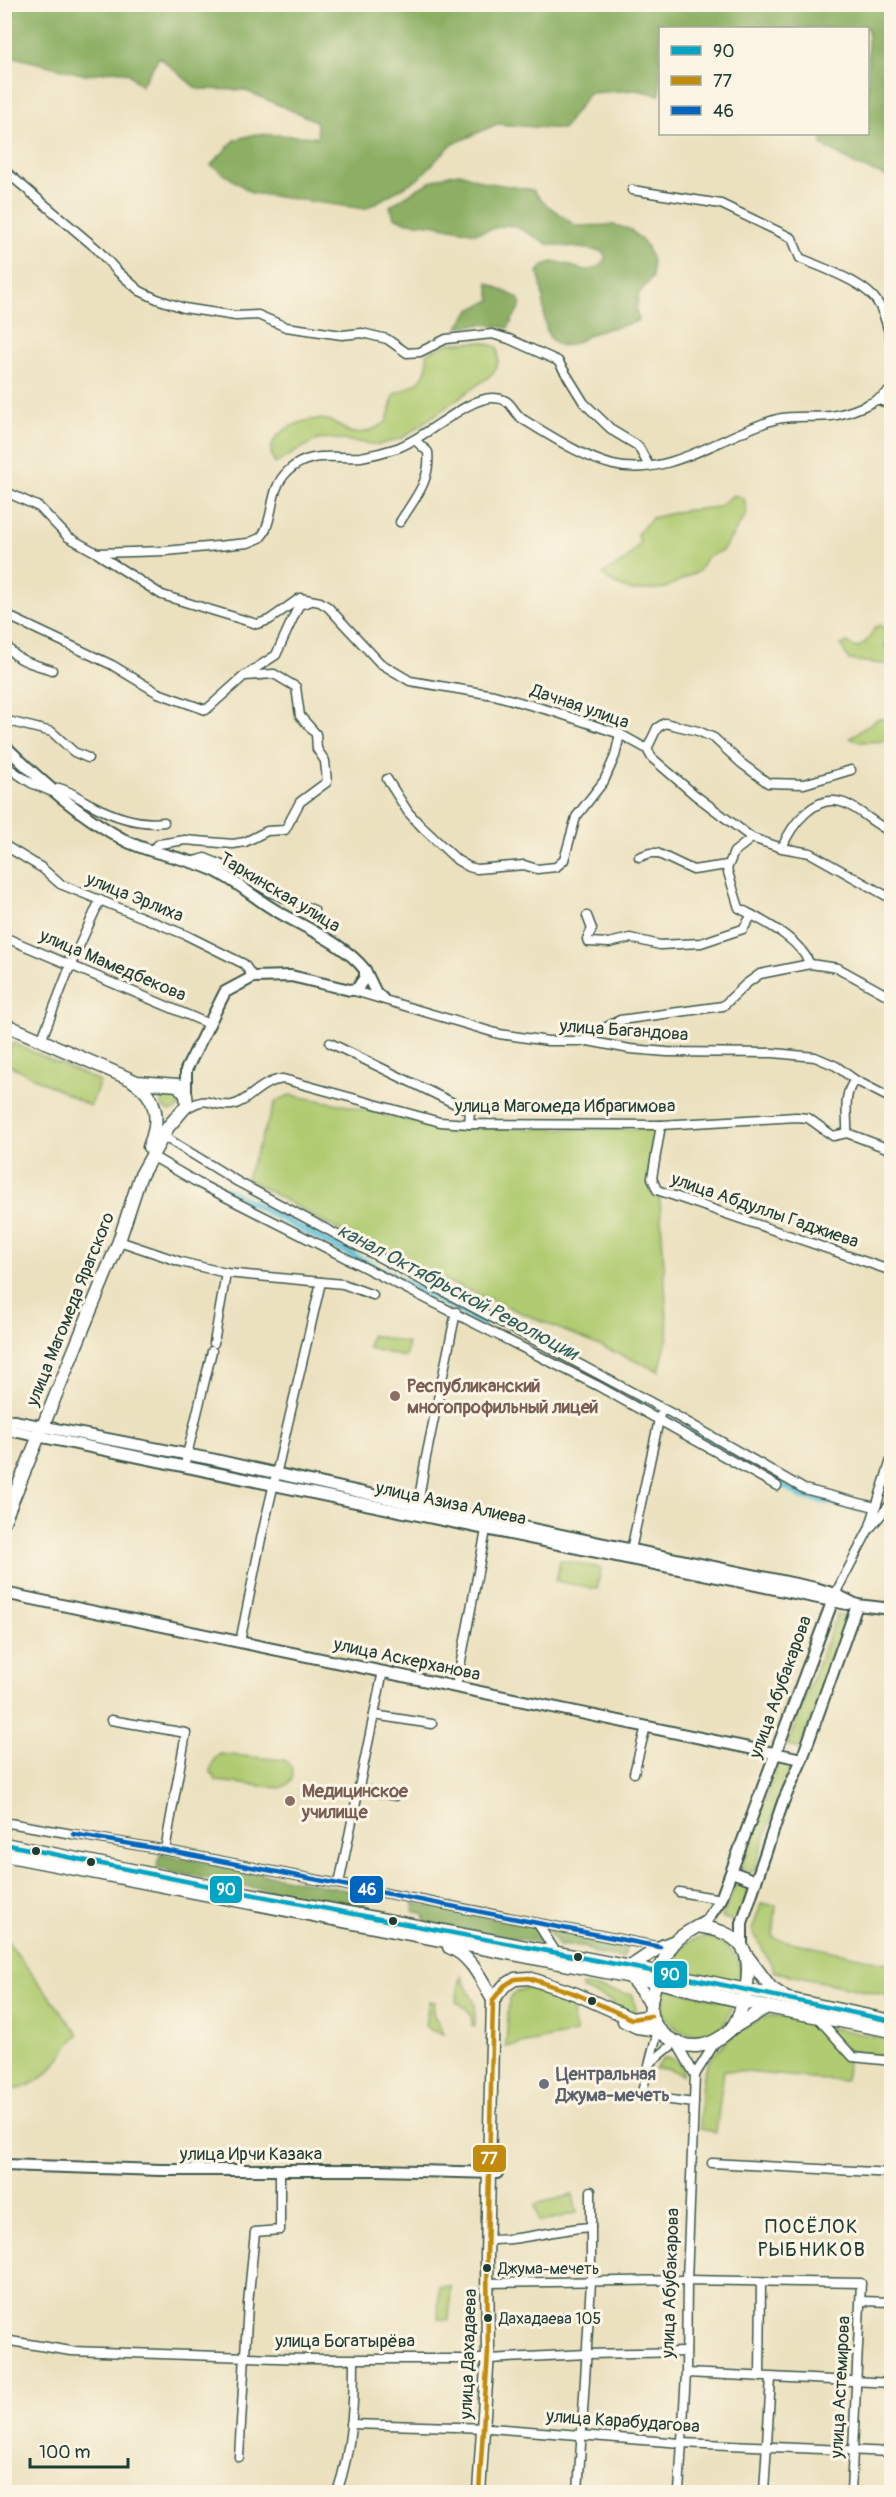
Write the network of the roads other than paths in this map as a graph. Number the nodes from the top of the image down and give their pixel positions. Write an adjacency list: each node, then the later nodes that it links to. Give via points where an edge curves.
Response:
1 (4, 170): 8 (street, via 140,291 157,299 184,308 236,316 258,315 295,329 342,335 362,333 387,339 407,353 420,352 446,339 492,334 558,361 584,403 613,431 638,446)
2 (632, 190): 3 (street, via 721,204 792,238 800,258 856,284 877,301 888,324)
3 (891, 344)
4 (891, 388): 5 (street)
5 (879, 400): 6 (street); 8 (street, via 833,416 780,418 699,451)
6 (891, 405)
7 (416, 441): 8 (street, via 475,402 499,399 510,403 524,420 596,459 614,465); 10 (street, via 428,452 430,469); 11 (street, via 369,455 314,457 295,466 276,486 267,528 254,541 166,551)
8 (649, 465)
9 (4, 491): 11 (street, via 39,507 68,537)
10 (400, 522)
11 (97, 553): 12 (street, via 162,595 257,624 300,598)
12 (315, 600): 16 (street, via 299,605 276,655); 18 (street, Дачная улица, via 337,615 380,663 410,681 494,695)
13 (4, 614): 16 (street, via 112,665 158,693 206,710)
14 (4, 640): 15 (street, via 16,657)
15 (52, 670)
16 (244, 676): 31 (street, via 274,674 296,687 300,716 316,734 317,749 326,761 327,782 300,802 285,830 267,831 233,844 185,840 159,844)
17 (4, 720): 21 (street, via 52,732 74,752)
18 (620, 734): 20 (street, Дачная улица); 24 (street, via 604,781 576,817 564,860 556,867 469,867 408,812)
19 (4, 745): 25 (main road, Таркинская улица)
20 (647, 749): 23 (street, via 657,728 664,723 714,738 768,783 804,784); 28 (street, Дачная улица, via 652,758 695,795)
21 (88, 758)
22 (4, 765): 25 (street)
23 (851, 770)
24 (387, 779)
25 (55, 793): 26 (street, via 58,788 67,790 92,806 133,820); 31 (main road, Таркинская улица, via 102,827)
26 (164, 822)
27 (891, 832): 30 (street, via 843,802 825,802 798,820)
28 (752, 838): 30 (street, Дачная улица); 34 (street, via 734,852)
29 (4, 845): 36 (street, улица Эрлиха, via 60,884)
30 (782, 848): 35 (street, Дачная улица, via 810,853)
31 (150, 851): 33 (main road, Таркинская улица)
32 (639, 857): 34 (street, via 657,854 693,870)
33 (189, 862): 37 (street, via 205,858); 43 (main road, Таркинская улица, via 219,873 349,952)
34 (728, 865): 38 (street, via 728,878 739,908)
35 (891, 899)
36 (100, 900): 41 (street); 44 (street, улица Эрлиха, via 244,964)
37 (314, 910)
38 (752, 915): 39 (street, via 743,929 701,943 674,946 630,938 588,942 592,929); 42 (street, via 805,951)
39 (587, 916)
40 (4, 937): 41 (street, улица Мамедбекова)
41 (71, 964): 48 (street, улица Мамедбекова); 50 (street)
42 (810, 964): 47 (street, via 838,968); 51 (street, via 760,974 723,1006 620,1020 587,1036)
43 (365, 970): 45 (main road, via 365,977); 46 (main road, Таркинская улица)
44 (253, 977): 45 (main road, via 291,976); 48 (main road, via 225,992)
45 (354, 990): 46 (street, улица Багандова)
46 (382, 998): 51 (street, улица Багандова, via 499,1034 548,1041)
47 (891, 998)
48 (208, 1024): 53 (main road)
49 (4, 1025): 50 (main road)
50 (41, 1041): 55 (main road, via 137,1082); 58 (main road, via 136,1083)
51 (588, 1041): 54 (street, улица Багандова, via 667,1052 802,1054 836,1066)
52 (330, 1043): 60 (street, via 470,1111)
53 (186, 1070): 55 (main road); 56 (main road)
54 (855, 1080): 57 (street, улица Багандова); 62 (street, via 846,1102)
55 (163, 1085): 56 (main road, via 178,1085); 58 (main road, via 155,1094)
56 (186, 1095): 59 (main road)
57 (891, 1098)
58 (155, 1105): 59 (main road, via 165,1116); 66 (main road, via 156,1124)
59 (181, 1112): 60 (street, улица Магомеда Ибрагимова, via 202,1100 236,1103 265,1083 283,1079 440,1122); 63 (main road, улица Магомеда Ярагского)
60 (469, 1124): 61 (street, улица Магомеда Ибрагимова)
61 (661, 1125): 62 (street, улица Магомеда Ибрагимова, via 796,1117 807,1118 833,1136); 68 (street, улица Абдуллы Гаджиева, via 652,1178 657,1190)
62 (847, 1133): 64 (street, улица Магомеда Ибрагимова)
63 (163, 1136): 65 (main road, улица Магомеда Ярагского); 72 (street, via 238,1182)
64 (891, 1150)
65 (152, 1156): 66 (main road, улица Магомеда Ярагского); 73 (street, via 198,1183)
66 (140, 1177): 67 (main road, улица Магомеда Ярагского)
67 (119, 1241): 69 (street); 79 (main road, улица Магомеда Ярагского)
68 (891, 1271)
69 (226, 1273): 70 (street); 81 (street)
70 (321, 1282): 71 (street, via 343,1284); 82 (street)
71 (373, 1295)
72 (473, 1308): 74 (street); 75 (street)
73 (456, 1312): 74 (street); 85 (street)
74 (467, 1318): 77 (street)
75 (662, 1409): 77 (street); 86 (street, via 804,1488)
76 (4, 1419): 79 (main road)
77 (658, 1419): 83 (street); 90 (street)
78 (4, 1429): 79 (main road)
79 (40, 1432): 81 (main road, улица Азиза Алиева); 81 (main road, улица Азиза Алиева, via 116,1440); 87 (main road, улица Магомеда Ярагского)
80 (891, 1457): 86 (street, улица Абубакарова)
81 (186, 1460): 82 (main road, улица Азиза Алиева); 82 (main road, улица Азиза Алиева, via 211,1459)
82 (274, 1478): 85 (main road, улица Азиза Алиева); 88 (main road, улица Азиза Алиева); 95 (street)
83 (777, 1486)
84 (891, 1502): 89 (street)
85 (418, 1505): 88 (main road, улица Азиза Алиева)
86 (876, 1507): 89 (street, улица Абубакарова)
87 (4, 1521)
88 (488, 1523): 90 (main road, улица Азиза Алиева); 92 (main road, улица Азиза Алиева); 97 (street)
89 (869, 1529): 92 (street, улица Абубакарова)
90 (631, 1550): 92 (main road, улица Азиза Алиева)
91 (4, 1593): 95 (main road, улица Аскерханова)
92 (834, 1598): 93 (main road); 102 (main road, улица Абубакарова)
93 (856, 1605): 94 (main road); 103 (main road, улица Абубакарова)
94 (891, 1609)
95 (240, 1642): 96 (main road, улица Аскерханова)
96 (383, 1671): 97 (main road, улица Аскерханова); 98 (street)
97 (456, 1687): 101 (main road, улица Аскерханова)
98 (374, 1715): 100 (street); 105 (street)
99 (111, 1720): 109 (street, via 186,1732)
100 (432, 1724)
101 (646, 1726): 102 (main road, улица Аскерханова); 104 (street)
102 (775, 1753): 103 (main road, улица Аскерханова); 111 (main road, улица Абубакарова)
103 (802, 1759): 112 (main road, улица Абубакарова)
104 (634, 1773)
105 (359, 1789): 106 (street); 113 (street)
106 (396, 1796)
107 (7, 1825): 109 (street)
108 (4, 1844): 122 (main road)
109 (165, 1850): 113 (street)
110 (4, 1856): 118 (main road)
111 (732, 1872): 112 (main road); 115 (main road, улица Абубакарова)
112 (756, 1881): 121 (main road, улица Абубакарова, via 742,1923)
113 (339, 1884): 116 (street)
114 (679, 1892): 115 (street)
115 (721, 1899): 117 (main road, улица Абубакарова)
116 (536, 1923): 120 (street); 122 (street)
117 (698, 1926): 119 (main road, улица Абубакарова); 121 (main road, via 723,1931)
118 (431, 1940): 123 (main road); 127 (main road, via 458,1950)
119 (675, 1941): 120 (main road, улица Абубакарова); 124 (main road)
120 (660, 1947): 123 (main road, улица Абубакарова)
121 (744, 1950): 125 (main road, улица Абубакарова, via 748,1974); 126 (main road, via 771,1988)
122 (557, 1954): 123 (main road)
123 (631, 1973): 124 (main road); 129 (main road)
124 (658, 1978): 125 (main road); 129 (main road)
125 (744, 1995): 126 (main road); 128 (main road); 132 (main road, улица Абубакарова)
126 (787, 1998): 131 (main road)
127 (493, 2000): 129 (main road, via 515,1979 529,1978 632,2019); 144 (main road, улица Дахадаева)
128 (767, 2007): 130 (main road); 132 (main road)
129 (651, 2010): 133 (main road)
130 (816, 2017): 134 (main road); 137 (street, via 853,2057)
131 (891, 2021)
132 (731, 2029): 135 (main road, улица Абубакарова)
133 (658, 2030): 136 (main road); 138 (street); 144 (main road, улица Дахадаева, via 637,2026 536,1983 516,1984 507,1991 501,2008)
134 (891, 2031)
135 (716, 2041): 136 (main road, via 698,2046); 139 (street, улица Абубакарова)
136 (676, 2042): 138 (street); 139 (street)
137 (891, 2061)
138 (650, 2063): 140 (street, via 640,2096)
139 (695, 2075): 140 (street, улица Абубакарова)
140 (694, 2103): 149 (street, улица Абубакарова)
141 (712, 2163): 145 (street)
142 (4, 2165): 143 (main road, улица Ирчи Казака)
143 (280, 2170): 144 (main road, улица Ирчи Казака); 158 (street, via 280,2230 255,2232)
144 (494, 2173): 148 (main road, улица Дахадаева)
145 (891, 2173)
146 (591, 2191): 147 (street)
147 (591, 2228): 148 (street); 150 (street)
148 (491, 2240): 152 (main road, улица Дахадаева)
149 (687, 2280): 150 (street); 151 (street); 156 (street, улица Абубакарова)
150 (591, 2282): 152 (street); 157 (street)
151 (761, 2282): 153 (street, улица Астемирова, via 861,2283); 162 (street)
152 (491, 2283): 160 (main road, улица Дахадаева)
153 (861, 2301): 154 (street); 164 (street, улица Астемирова)
154 (891, 2302)
155 (4, 2340): 158 (street, улица Богатырёва, via 71,2351)
156 (686, 2352): 157 (street, улица Богатырёва); 161 (street, улица Абубакарова)
157 (587, 2354): 160 (street, улица Богатырёва); 168 (street)
158 (246, 2357): 159 (street, улица Богатырёва); 173 (street)
159 (354, 2359): 160 (street, улица Богатырёва); 166 (street)
160 (491, 2359): 167 (main road, улица Дахадаева)
161 (686, 2373): 162 (street); 169 (street, улица Абубакарова)
162 (760, 2377): 163 (street)
163 (771, 2378): 164 (street); 170 (street)
164 (858, 2381): 165 (street); 171 (street, улица Астемирова)
165 (891, 2383)
166 (351, 2424): 167 (street, улица Карабудагова); 174 (street, via 347,2462)
167 (486, 2428): 168 (street, улица Карабудагова); 175 (main road, улица Дахадаева); 176 (main road, улица Дахадаева)
168 (581, 2436): 169 (street, улица Карабудагова); 177 (street)
169 (681, 2443): 170 (street, улица Карабудагова); 178 (street, улица Абубакарова)
170 (767, 2446): 171 (street, улица Карабудагова); 179 (street)
171 (854, 2450): 172 (street, улица Карабудагова); 180 (street, улица Астемирова)
172 (891, 2452)
173 (239, 2457)
174 (337, 2493)
175 (479, 2493)
176 (487, 2493)
177 (578, 2493)
178 (679, 2493)
179 (764, 2493)
180 (851, 2493)

